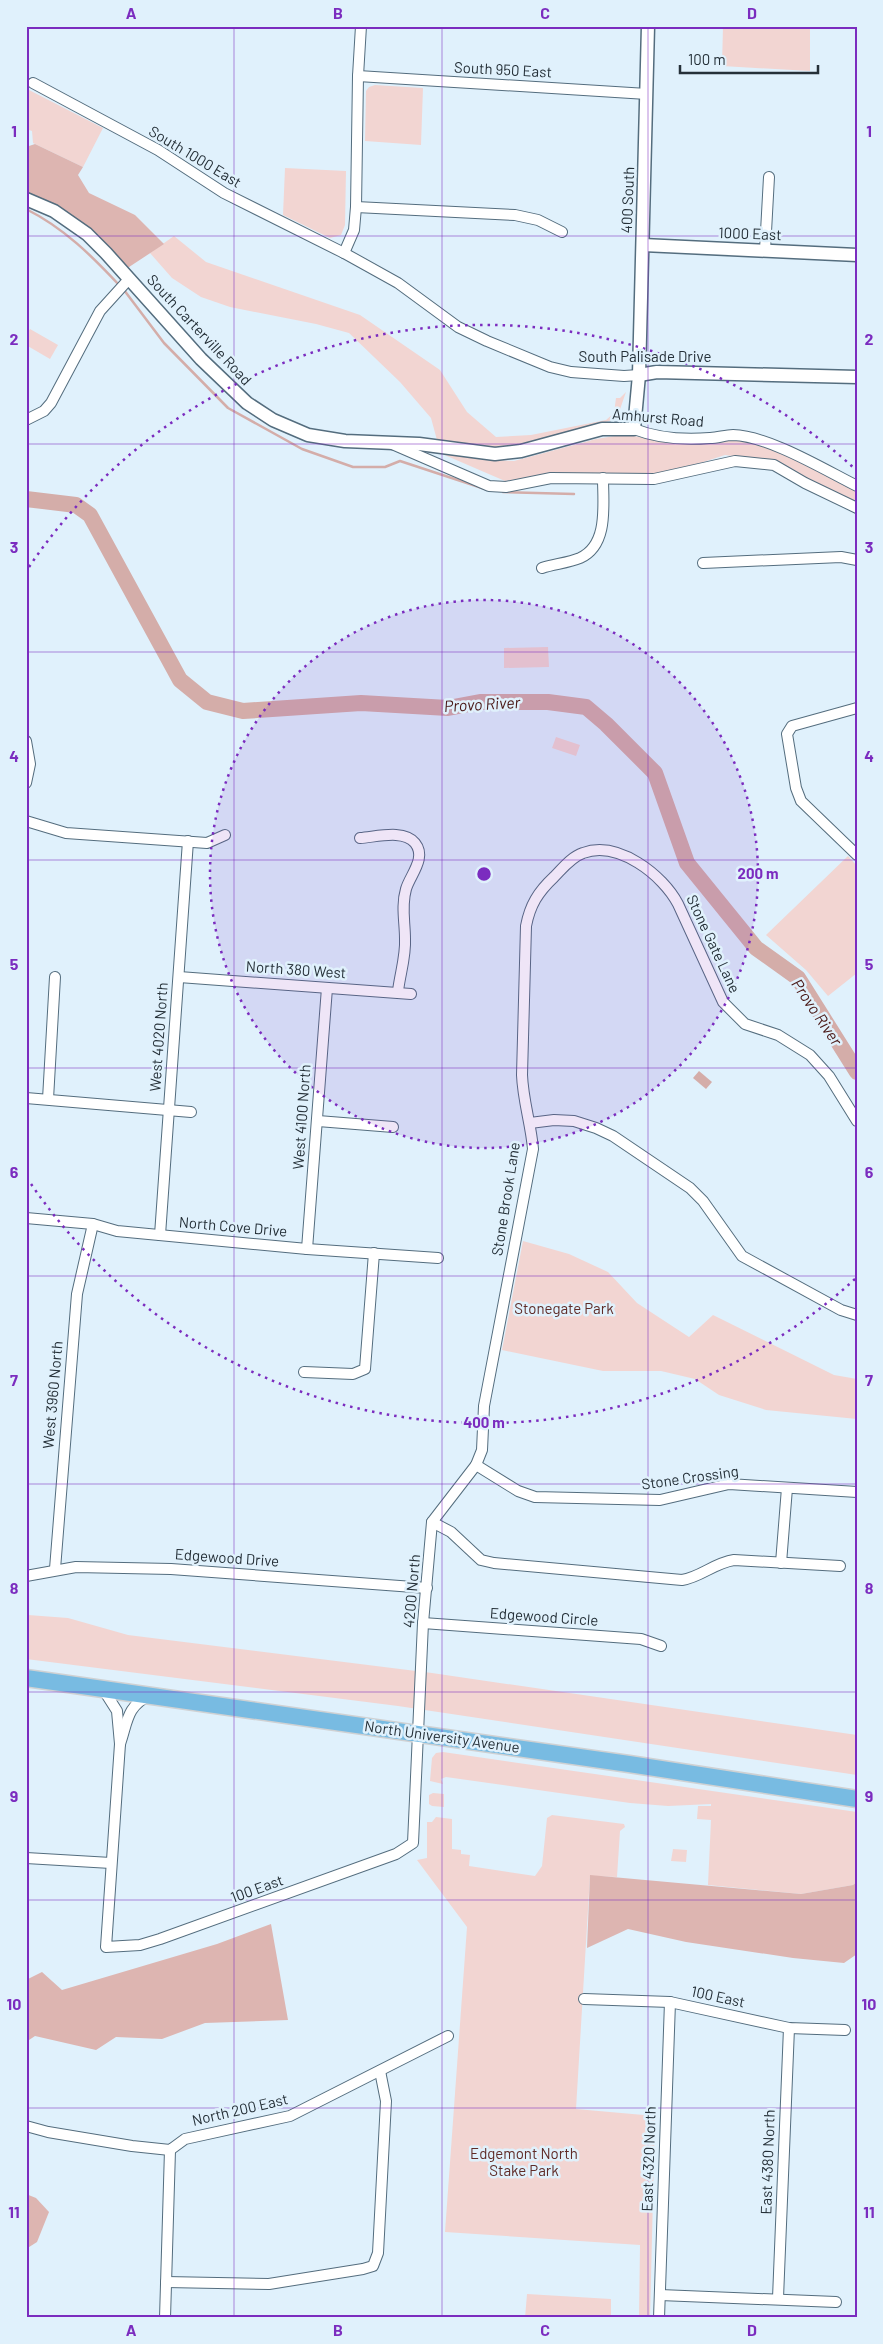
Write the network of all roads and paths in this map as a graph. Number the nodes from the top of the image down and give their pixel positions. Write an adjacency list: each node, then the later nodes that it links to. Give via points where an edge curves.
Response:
1 (361, 26): 3 (street)
2 (648, 26): 5 (street, 400 South)
3 (358, 76): 5 (street, South 950 East); 8 (street)
4 (33, 83): 12 (street, South 1000 East, via 158,150 224,193)
5 (647, 94): 10 (street, 400 South)
6 (770, 177): 11 (street)
7 (26, 199): 14 (street, South Carterville Road, via 71,221)
8 (356, 207): 9 (street, via 515,215 538,220); 12 (street, via 354,230)
9 (562, 232)
10 (643, 245): 11 (street, 1000 East); 15 (street, 400 South)
11 (765, 250): 13 (street, 1000 East)
12 (344, 252): 15 (street, South Palisade Drive, via 404,287 458,327 486,342 571,372)
13 (857, 255)
14 (129, 279): 17 (street, via 100,311 51,403); 19 (street, South Carterville Road, via 201,359 247,404 308,435)
15 (639, 375): 16 (street, South Palisade Drive, via 657,372); 18 (street, 400 South)
16 (857, 377)
17 (26, 420)
18 (634, 430): 19 (street, Amhurst Road, via 602,429 527,450 496,454); 21 (street, Amhurst Road, via 659,436 709,438 733,435 750,438 806,460)
19 (390, 443): 20 (street, South Carterville Road, via 489,486 506,487 551,478)
20 (603, 478): 22 (street, South Carterville Road, via 654,479 735,461 774,465); 25 (street, via 602,528 594,547 582,557)
21 (857, 486)
22 (857, 508)
23 (857, 560): 24 (street)
24 (703, 563)
25 (542, 568)
26 (857, 708): 33 (street, via 792,726 787,734 801,801)
27 (26, 741): 28 (street, via 30,764)
28 (26, 783)
29 (26, 821): 32 (street, via 66,833)
30 (225, 835): 32 (street, via 212,842)
31 (360, 838): 38 (street, via 405,836 419,851 418,864 406,886 404,898 405,939)
32 (188, 842): 36 (street, West 4020 North)
33 (857, 855)
34 (570, 861): 45 (street, Stone Gate Lane, via 583,853 613,852 657,875 671,890 723,1002 745,1024 778,1035 810,1056 829,1076); 46 (street, Stone Brook Lane, via 539,892 526,926 522,1076)
35 (55, 977): 41 (street)
36 (179, 977): 37 (street, North 380 West); 42 (street, West 4020 North)
37 (326, 988): 38 (street, North 380 West); 44 (street, West 4100 North)
38 (398, 991): 39 (street, North 380 West)
39 (411, 994)
40 (26, 1098): 41 (street)
41 (48, 1099): 42 (street)
42 (169, 1110): 43 (street); 50 (street, West 4020 North)
43 (192, 1112)
44 (318, 1121): 47 (street); 51 (street, West 4100 North)
45 (857, 1122)
46 (530, 1123): 54 (street, via 574,1121 613,1136 703,1200 742,1256 841,1310); 56 (street, Stone Brook Lane, via 533,1150 484,1406 482,1450)
47 (392, 1127)
48 (26, 1218): 49 (street, North Cove Drive)
49 (93, 1224): 50 (street, North Cove Drive, via 117,1231); 62 (street, West 3960 North, via 77,1294)
50 (160, 1235): 51 (street, North Cove Drive)
51 (307, 1249): 52 (street, North Cove Drive)
52 (374, 1253): 53 (street, North Cove Drive); 55 (street, via 365,1369 353,1374)
53 (438, 1258)
54 (857, 1315)
55 (304, 1372)
56 (476, 1465): 57 (street, Stone Crossing, via 518,1491 535,1497 660,1500 729,1484); 59 (street)
57 (787, 1488): 58 (street, Stone Crossing); 60 (street)
58 (857, 1492)
59 (432, 1522): 60 (street, via 451,1532 481,1560 494,1563 682,1580 693,1578 721,1562); 64 (street, 4200 North)
60 (781, 1563): 61 (street)
61 (840, 1566)
62 (55, 1569): 63 (street, Edgewood Drive); 64 (street, Edgewood Drive, via 171,1569)
63 (26, 1576)
64 (427, 1588): 65 (street, 4200 North)
65 (423, 1623): 66 (street, Edgewood Circle, via 641,1639); 70 (street, 4200 North)
66 (660, 1646)
67 (26, 1678): 68 (highway, North University Avenue)
68 (102, 1688): 69 (highway, North University Avenue); 71 (street, via 117,1711)
69 (150, 1695): 70 (highway, North University Avenue); 71 (street, via 129,1712)
70 (418, 1734): 72 (highway, North University Avenue); 73 (street, 4200 North)
71 (120, 1744): 75 (street)
72 (857, 1799)
73 (413, 1844): 75 (street, 100 East, via 396,1854 160,1940 106,1947)
74 (26, 1858): 75 (street)
75 (111, 1863)
76 (584, 1999): 77 (street, 100 East)
77 (670, 2002): 78 (street, 100 East); 85 (street, East 4320 North)
78 (789, 2028): 79 (street, 100 East); 86 (street, East 4380 North)
79 (845, 2030)
80 (448, 2036): 81 (street, North 200 East)
81 (380, 2071): 83 (street, North 200 East, via 290,2116 186,2139); 84 (street, via 386,2101 378,2253 373,2266 269,2284)
82 (26, 2126): 83 (street, via 57,2134)
83 (170, 2150): 84 (street)
84 (166, 2282): 88 (street)
85 (660, 2295): 86 (street); 89 (street, East 4320 North)
86 (778, 2298): 87 (street)
87 (836, 2302)
88 (165, 2318)
89 (659, 2318)

